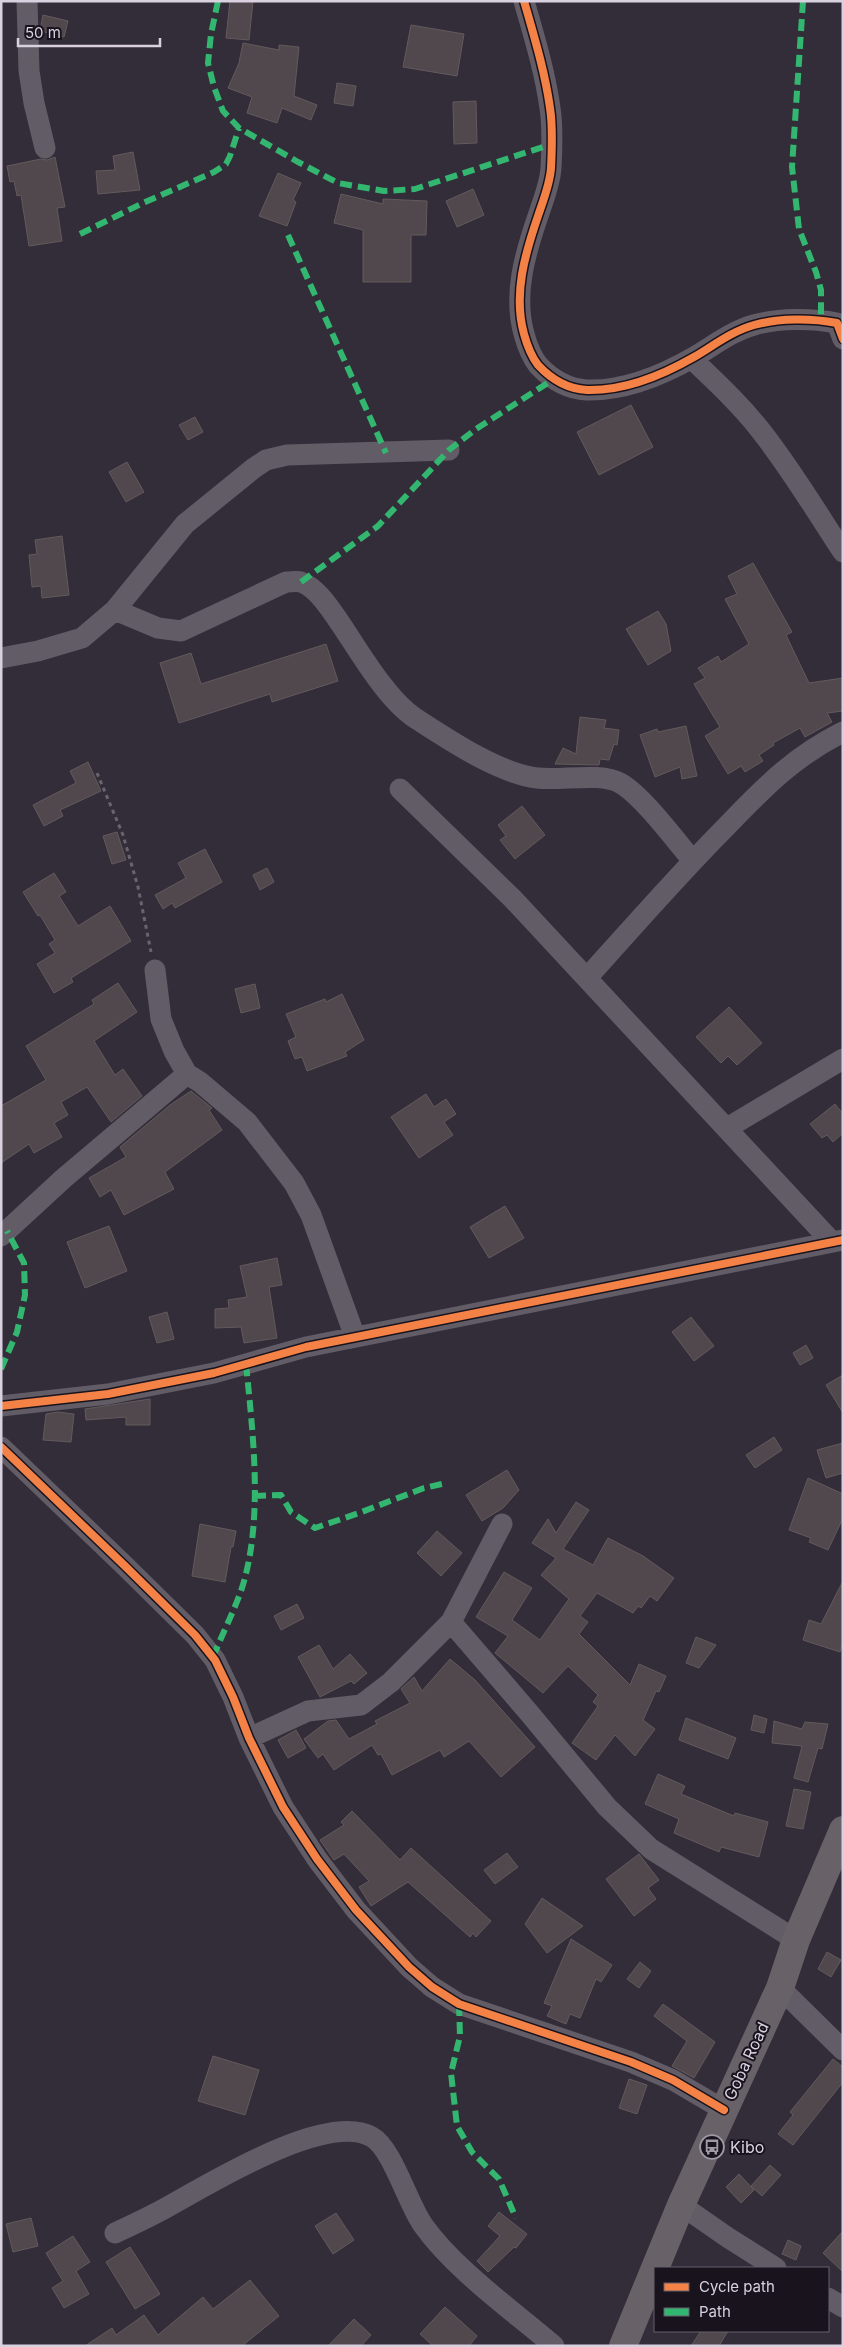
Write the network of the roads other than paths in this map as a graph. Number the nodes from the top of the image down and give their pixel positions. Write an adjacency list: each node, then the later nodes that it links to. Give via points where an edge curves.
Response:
1 (27, 1): 3 (street, via 29,71)
2 (524, 1): 5 (street, via 550,108 551,135 551,172 529,241 519,287 523,328 534,360 547,375 563,385 582,390 605,390 626,387)
3 (46, 148)
4 (841, 329): 5 (street, via 821,320 753,325)
5 (692, 359): 7 (street, via 761,430)
6 (449, 450): 8 (street, via 295,455 266,460 184,524)
7 (843, 552)
8 (116, 610): 9 (street, via 82,638); 12 (street, via 158,628 181,631 286,582 300,582 328,606 390,694 413,717 503,770 536,778 600,777 620,783)
9 (1, 658)
10 (843, 732): 12 (street, via 817,745 775,776)
11 (400, 788): 14 (street, via 512,898)
12 (693, 861): 14 (street)
13 (155, 970): 16 (street, via 161,1018)
14 (586, 978): 17 (street)
15 (843, 1059): 17 (street)
16 (187, 1074): 18 (street); 20 (street, via 247,1122 294,1183 311,1215)
17 (726, 1128): 19 (street)
18 (1, 1236)
19 (837, 1241): 20 (street)
20 (355, 1337): 21 (street, via 214,1373 108,1394)
21 (1, 1406)
22 (1, 1447): 25 (street, via 195,1635 215,1660)
23 (502, 1524): 24 (street)
24 (451, 1622): 25 (street, via 391,1682 360,1705 308,1711); 27 (street, via 607,1807 651,1849)
25 (249, 1738): 30 (street, via 274,1792 316,1859 356,1910 432,1987 459,2004 648,2069)
26 (843, 1830): 27 (main road, Goba Road)
27 (796, 1940): 28 (main road, Goba Road)
28 (780, 1988): 29 (street); 30 (main road, Goba Road)
29 (843, 2050)
30 (724, 2110): 31 (main road, Goba Road)
31 (681, 2205): 33 (main road, Goba Road); 34 (street)
32 (115, 2233): 38 (street, via 249,2162 317,2136 358,2132 373,2137 384,2147 414,2212 442,2250)
33 (655, 2267)
34 (774, 2267)
35 (654, 2271): 39 (main road, Goba Road)
36 (829, 2299): 37 (street)
37 (843, 2307)
38 (554, 2346)
39 (623, 2346)

